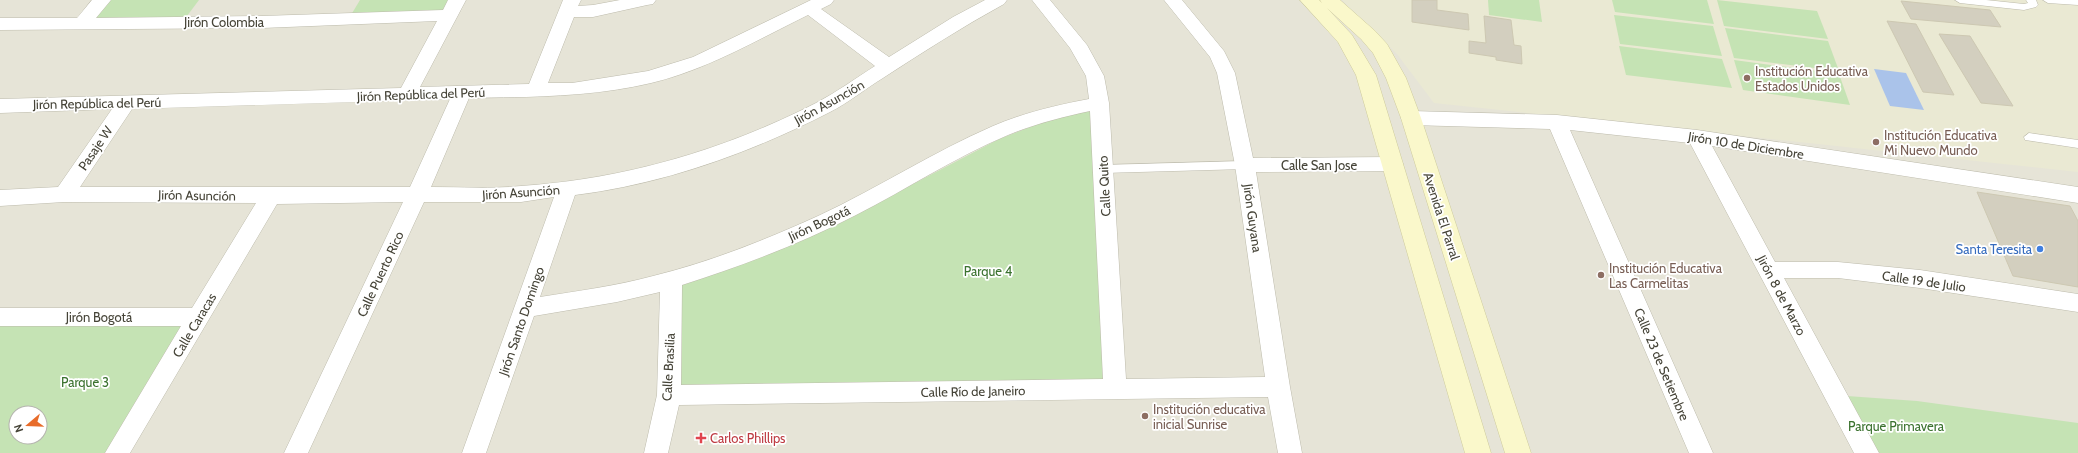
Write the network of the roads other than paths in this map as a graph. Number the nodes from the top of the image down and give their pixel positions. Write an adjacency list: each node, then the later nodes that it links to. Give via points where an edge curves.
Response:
1 (102, 0): 15 (street)
2 (647, 0): 13 (street, via 592,12)
3 (998, 0): 17 (street, Jirón Asunción, via 959,21)
4 (1041, 0): 22 (street, Calle Quito, via 1078,45 1095,76)
5 (1173, 0): 30 (street, Jirón Guyana, via 1208,41 1221,61 1230,90)
6 (1309, 0): 29 (street, via 1345,39 1357,57 1366,75)
7 (1330, 0): 24 (street, Avenida El Parral, via 1386,57)
8 (1960, 0): 9 (lane, via 2024,7 2033,5)
9 (2031, 0)
10 (2048, 0): 11 (lane)
11 (2078, 2)
12 (817, 4): 17 (street); 18 (street, Jirón República del Perú, via 699,61 650,77 572,89)
13 (570, 6): 18 (street)
14 (452, 8): 15 (street, Jirón Colombia, via 262,22); 20 (street)
15 (83, 22): 16 (street, Jirón Colombia)
16 (0, 24)
17 (888, 66): 32 (street, Jirón Asunción, via 824,107 762,136 706,158 651,174)
18 (536, 90): 19 (street, Jirón República del Perú)
19 (462, 93): 20 (street, Jirón República del Perú); 34 (street, Calle Puerto Rico)
20 (408, 94): 21 (street, Jirón República del Perú)
21 (126, 103): 23 (street, Jirón República del Perú); 33 (street, Pasaje W)
22 (1099, 103): 31 (street, Calle Quito); 39 (street, Jirón Bogotá, via 1049,114 1002,130 821,223 768,246)
23 (0, 106)
24 (1411, 118): 25 (street, Jirón 10 de Diciembre); 53 (street, Avenida El Parral)
25 (1557, 122): 26 (street, Jirón 10 de Diciembre); 54 (street, Calle 23 de Setiembre)
26 (1697, 137): 35 (street, Jirón 10 de Diciembre); 38 (street, Jirón 8 de Marzo)
27 (2029, 137): 28 (lane)
28 (2078, 144)
29 (1393, 164): 30 (street, Calle San Jose); 52 (street)
30 (1245, 165): 31 (lane); 44 (street, Jirón Guyana)
31 (1103, 169): 45 (street, Calle Quito)
32 (568, 189): 34 (street, Jirón Asunción, via 521,194); 41 (street, Jirón Santo Domingo)
33 (64, 194): 36 (street, Jirón Asunción); 37 (street, Jirón Asunción)
34 (417, 195): 36 (street, Jirón Asunción); 48 (street, Calle Puerto Rico)
35 (2078, 195)
36 (271, 196): 42 (street, Calle Caracas)
37 (0, 198)
38 (1769, 270): 40 (street, Calle 19 de Julio, via 1838,270); 55 (street, Jirón 8 de Marzo)
39 (671, 280): 41 (street, Jirón Bogotá); 46 (street, Calle Brasilia)
40 (2078, 303)
41 (526, 308): 49 (street, Jirón Santo Domingo)
42 (199, 317): 43 (street, Jirón Bogotá); 47 (street, Calle Caracas)
43 (0, 318)
44 (1278, 387): 45 (street, Calle Río de Janeiro); 51 (street, Jirón Guyana)
45 (1115, 390): 46 (street, Calle Río de Janeiro)
46 (669, 395): 50 (street, Calle Brasilia)
47 (117, 453)
48 (296, 453)
49 (474, 453)
50 (656, 453)
51 (1290, 453)
52 (1478, 453)
53 (1518, 453)
54 (1701, 453)
55 (1867, 453)

